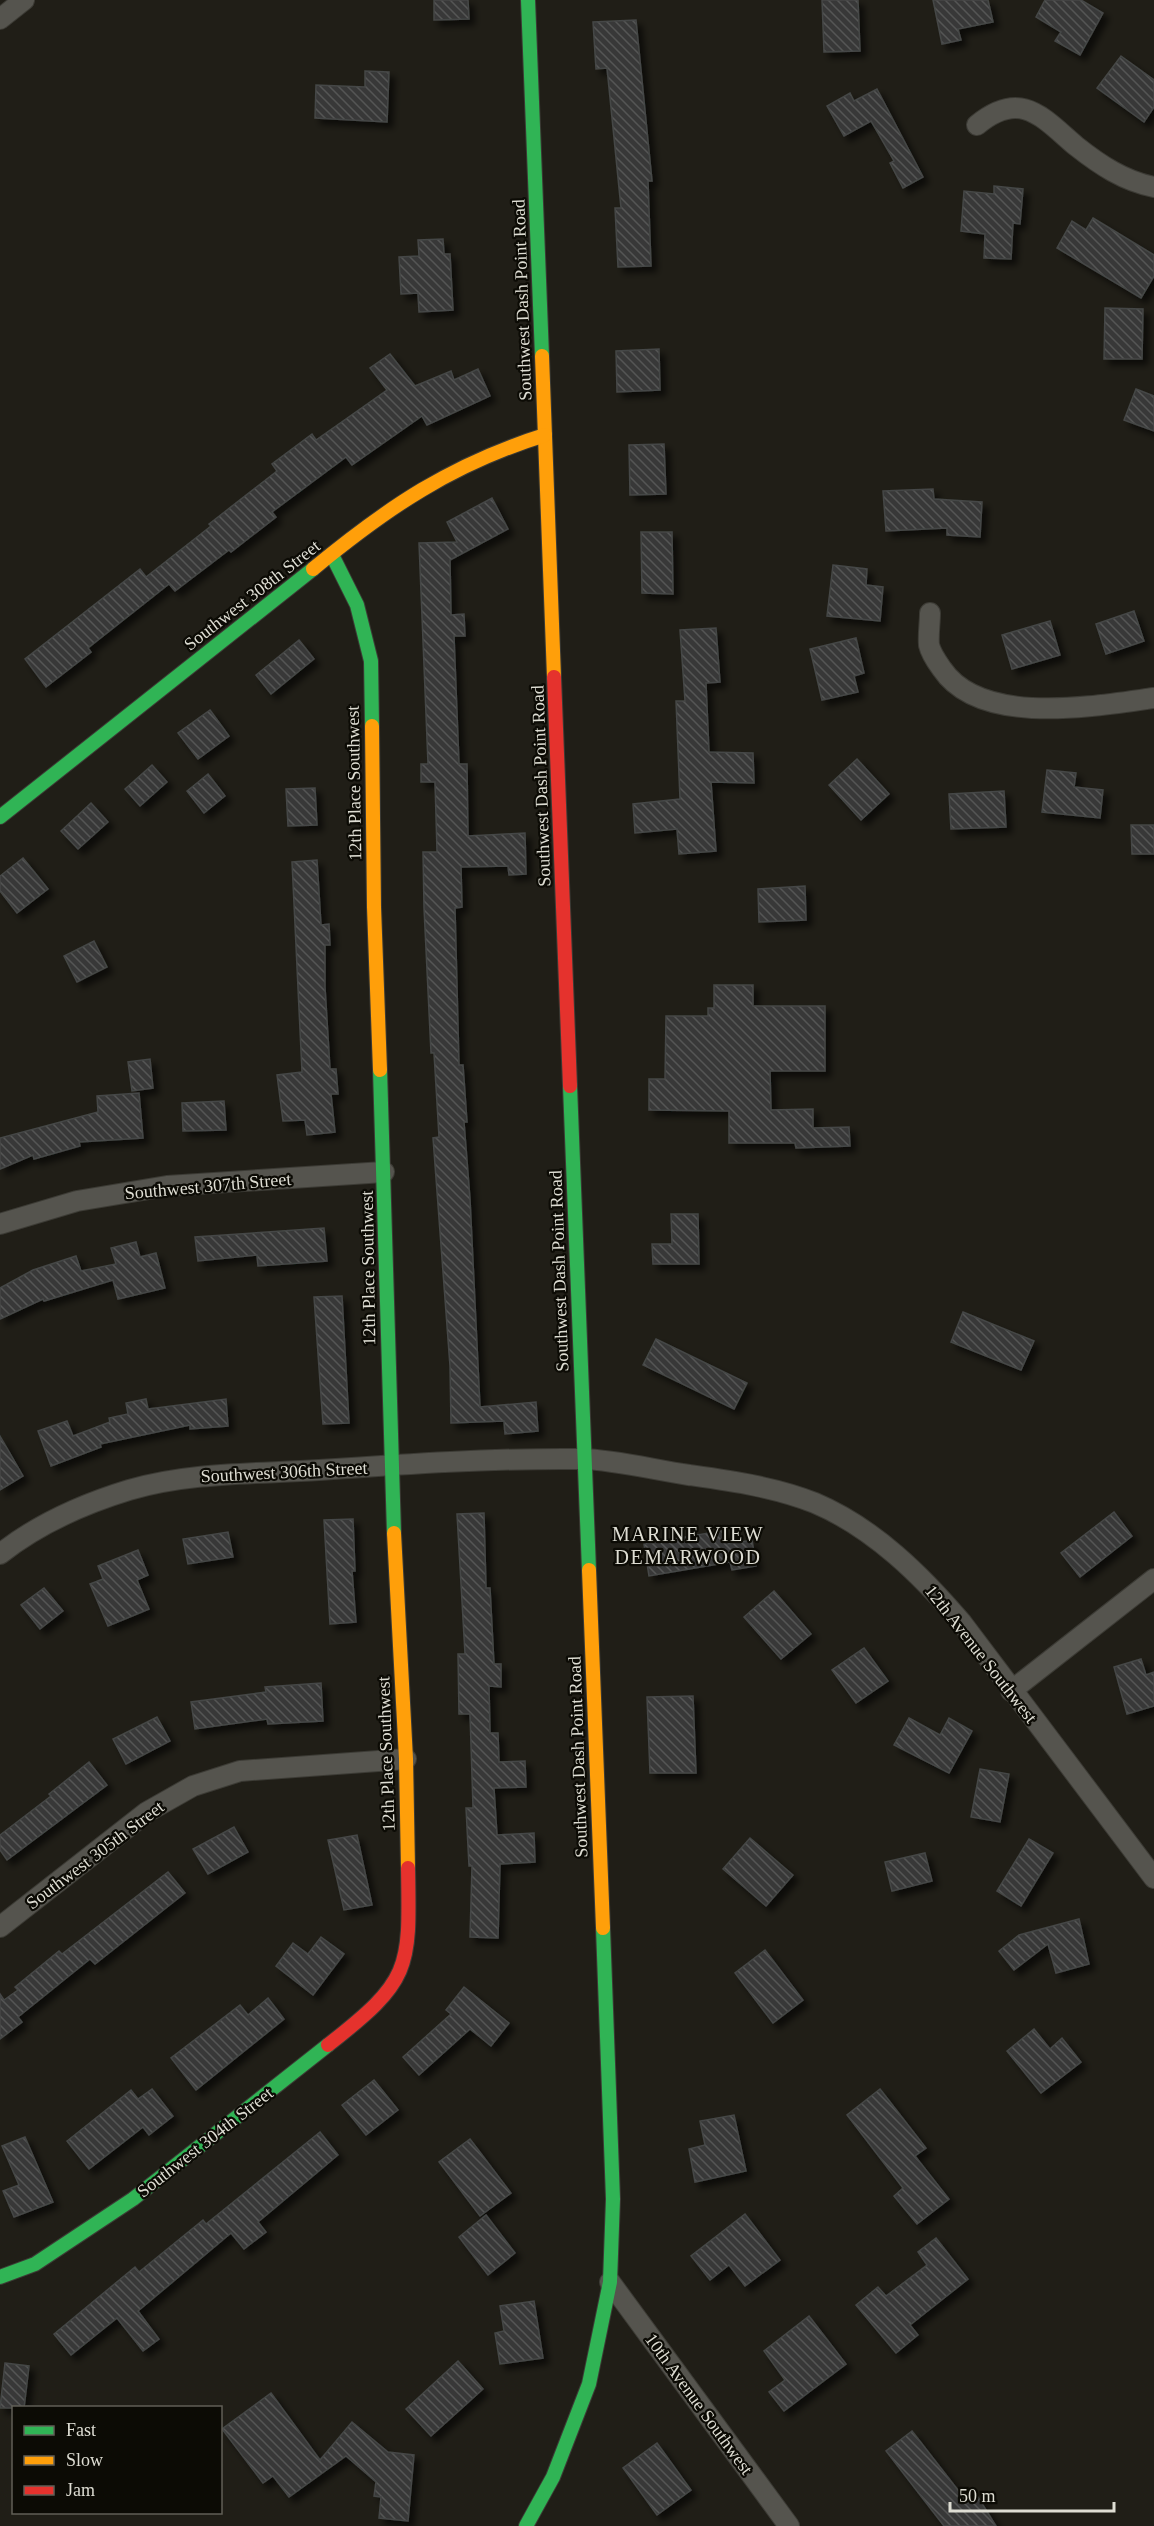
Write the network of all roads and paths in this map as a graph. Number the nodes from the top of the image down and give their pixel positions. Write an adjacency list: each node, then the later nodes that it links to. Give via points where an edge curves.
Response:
1 (24, 0): 3 (street)
2 (528, 0): 6 (street, Southwest Dash Point Road)
3 (0, 19)
4 (977, 125): 5 (street, via 1004,109 1030,110 1046,118 1103,166)
5 (1154, 188)
6 (545, 435): 7 (street, Southwest 308th Street, via 505,445 424,485); 13 (street, Southwest Dash Point Road)
7 (332, 555): 10 (street, Southwest 308th Street); 11 (street, 12th Place Southwest, via 357,605 371,661 374,907)
8 (930, 613): 9 (street, via 930,646 934,656 951,681 972,696 1044,708)
9 (1154, 698)
10 (0, 817)
11 (384, 1172): 12 (street, Southwest 307th Street, via 167,1186 76,1201); 14 (street, 12th Place Southwest)
12 (0, 1224)
13 (585, 1459): 14 (street, Southwest 306th Street); 17 (street, 12th Avenue Southwest, via 752,1485 836,1514 889,1550 927,1584 962,1623); 23 (street, Southwest Dash Point Road, via 613,2199)
14 (391, 1465): 15 (street, Southwest 306th Street, via 190,1478 130,1490 68,1513 24,1535); 18 (street, 12th Place Southwest)
15 (0, 1554)
16 (1154, 1579): 17 (street)
17 (1011, 1691): 19 (street, 12th Avenue Southwest)
18 (406, 1759): 20 (street, Southwest 305th Street, via 240,1771 193,1786 147,1812); 21 (street, 12th Place Southwest, via 409,1938 406,1964)
19 (1154, 1878)
20 (0, 1927)
21 (394, 1986): 22 (street, Southwest 304th Street, via 360,2020 133,2199 35,2264)
22 (0, 2277)
23 (610, 2282): 24 (street, Southwest Dash Point Road, via 589,2384 553,2477); 25 (street, 10th Avenue Southwest)
24 (526, 2526)
25 (789, 2526)

